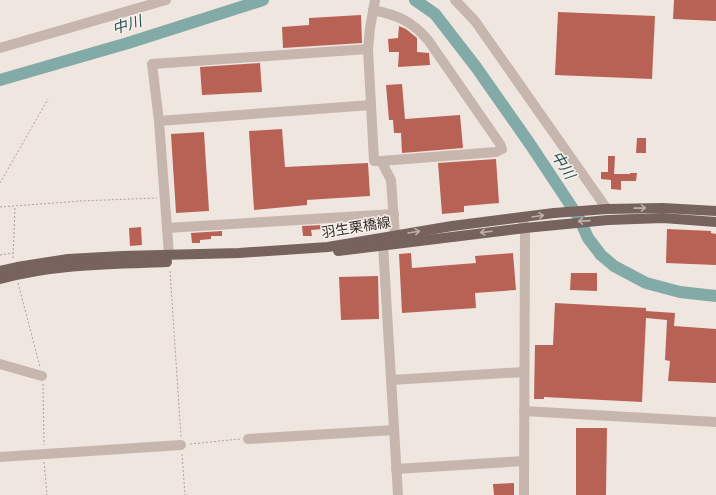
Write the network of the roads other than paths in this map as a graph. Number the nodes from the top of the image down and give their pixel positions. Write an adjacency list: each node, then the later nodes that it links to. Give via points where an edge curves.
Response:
1 (166, 0): 4 (street)
2 (455, 0): 9 (street, via 475,21)
3 (374, 5): 5 (street); 8 (street, via 419,28 502,149 496,152)
4 (0, 48)
5 (368, 49): 6 (street); 7 (street, via 152,64)
6 (371, 105): 7 (street); 8 (street, via 374,161)
7 (159, 121): 14 (street)
8 (382, 161): 11 (street, via 391,180)
9 (604, 209): 10 (main road, 羽生栗橋線, one-way to 10, via 664,208); 13 (main road, 羽生栗橋線, one-way to 9, via 554,213)
10 (716, 211)
11 (394, 214): 14 (street); 15 (street)
12 (716, 222): 13 (main road, 羽生栗橋線, one-way to 13, via 663,218)
13 (523, 223): 15 (main road, 羽生栗橋線, one-way to 13, via 452,226); 16 (main road, 羽生栗橋線, one-way to 16); 22 (street)
14 (167, 228): 17 (street)
15 (395, 235): 17 (main road, 羽生栗橋線, via 328,246)
16 (383, 245): 17 (main road, 羽生栗橋線, via 317,254 240,260); 24 (street)
17 (169, 259): 19 (main road, 羽生栗橋線)
18 (0, 271): 19 (main road, 羽生栗橋線)
19 (14, 271): 20 (main road, 羽生栗橋線)
20 (0, 279)
21 (0, 364): 23 (street)
22 (524, 372): 24 (street); 25 (street)
23 (42, 376)
24 (391, 380): 27 (street)
25 (524, 411): 26 (street); 31 (street)
26 (716, 422)
27 (394, 430): 28 (street); 32 (street)
28 (248, 439)
29 (181, 445): 30 (street)
30 (0, 458)
31 (524, 461): 32 (street); 34 (street)
32 (396, 469): 33 (street)
33 (398, 495)
34 (524, 495)

